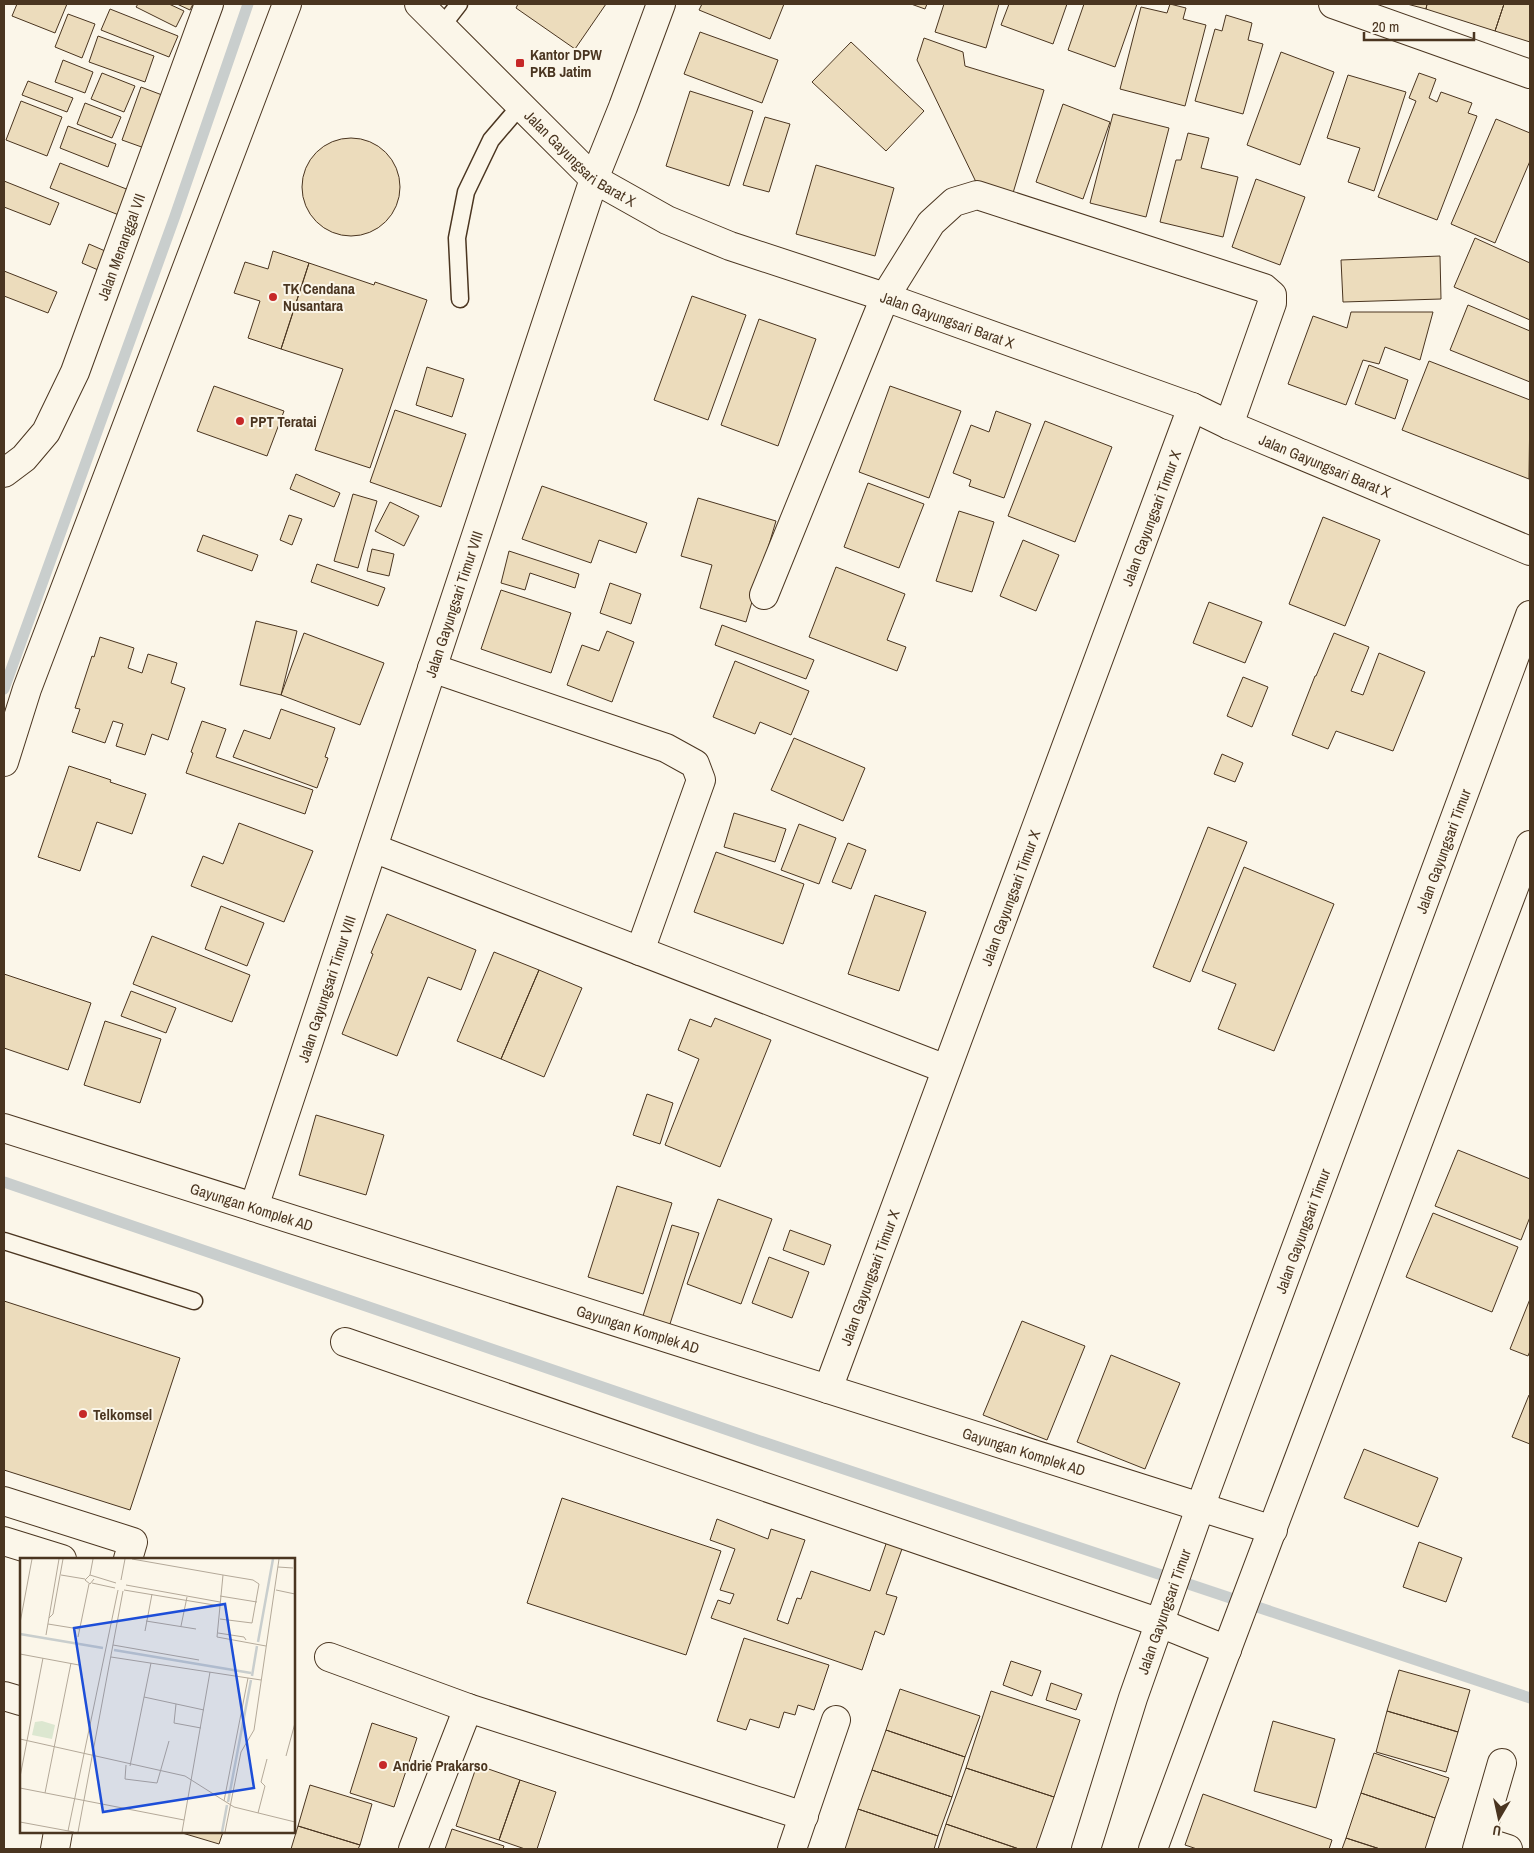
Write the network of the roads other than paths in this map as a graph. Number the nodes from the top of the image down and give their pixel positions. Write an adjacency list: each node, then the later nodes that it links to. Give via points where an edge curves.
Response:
1 (209, 4): 15 (street, Jalan Menanggal VII, via 75,372 46,432 24,458)
2 (287, 4): 20 (street, via 34,671)
3 (419, 4): 7 (street, Jalan Gayungsari Barat X)
4 (459, 4): 7 (lane)
5 (661, 4): 10 (street, Jalan Gayungsari Timur VIII)
6 (1333, 4): 8 (street)
7 (442, 26): 9 (street, Jalan Gayungsari Barat X)
8 (1530, 74)
9 (520, 106): 10 (street, Jalan Gayungsari Barat X); 12 (lane, via 491,140 466,192 457,238)
10 (594, 179): 11 (street, Jalan Gayungsari Barat X, via 667,220 730,246); 19 (street, Jalan Gayungsari Timur VIII)
11 (885, 297): 13 (street, Jalan Gayungsari Barat X); 14 (street, via 931,223 954,202 977,195 1264,288 1272,295 1272,303); 17 (street)
12 (460, 299)
13 (1192, 407): 14 (street, Jalan Gayungsari Barat X); 24 (street, Jalan Gayungsari Timur X)
14 (1229, 425): 16 (street, Jalan Gayungsari Barat X)
15 (4, 472)
16 (1530, 552)
17 (764, 595)
18 (1530, 615): 32 (street, Jalan Gayungsari Timur)
19 (432, 668): 22 (street, Jalan Gayungsari Timur VIII); 23 (street, via 666,748 695,764 701,780)
20 (4, 762)
21 (1530, 845): 33 (street)
22 (373, 848): 23 (street); 26 (street, Jalan Gayungsari Timur VIII)
23 (640, 951): 24 (street)
24 (946, 1069): 30 (street, Jalan Gayungsari Timur X)
25 (4, 1128): 26 (street, Gayungan Komplek AD)
26 (254, 1207): 30 (street, Gayungan Komplek AD)
27 (4, 1240): 28 (lane)
28 (194, 1301)
29 (345, 1342): 37 (street)
30 (828, 1388): 32 (street, Gayungan Komplek AD)
31 (4, 1501): 36 (street, via 133,1542)
32 (1200, 1507): 33 (street, Gayungan Komplek AD); 37 (street, Jalan Gayungsari Timur)
33 (1273, 1530): 38 (street)
34 (4, 1541): 35 (street)
35 (59, 1558)
36 (128, 1558)
37 (1164, 1612): 38 (street); 49 (street, Jalan Gayungsari Timur, via 1133,1698)
38 (1231, 1638): 50 (street)
39 (329, 1657): 42 (street)
40 (4, 1696): 41 (street)
41 (20, 1701)
42 (468, 1708): 45 (street); 47 (street)
43 (836, 1720): 45 (street)
44 (1502, 1763): 46 (street)
45 (804, 1816): 48 (street)
46 (1479, 1845): 51 (street)
47 (413, 1849)
48 (792, 1849)
49 (1086, 1849)
50 (1153, 1849)
51 (1508, 1849)

